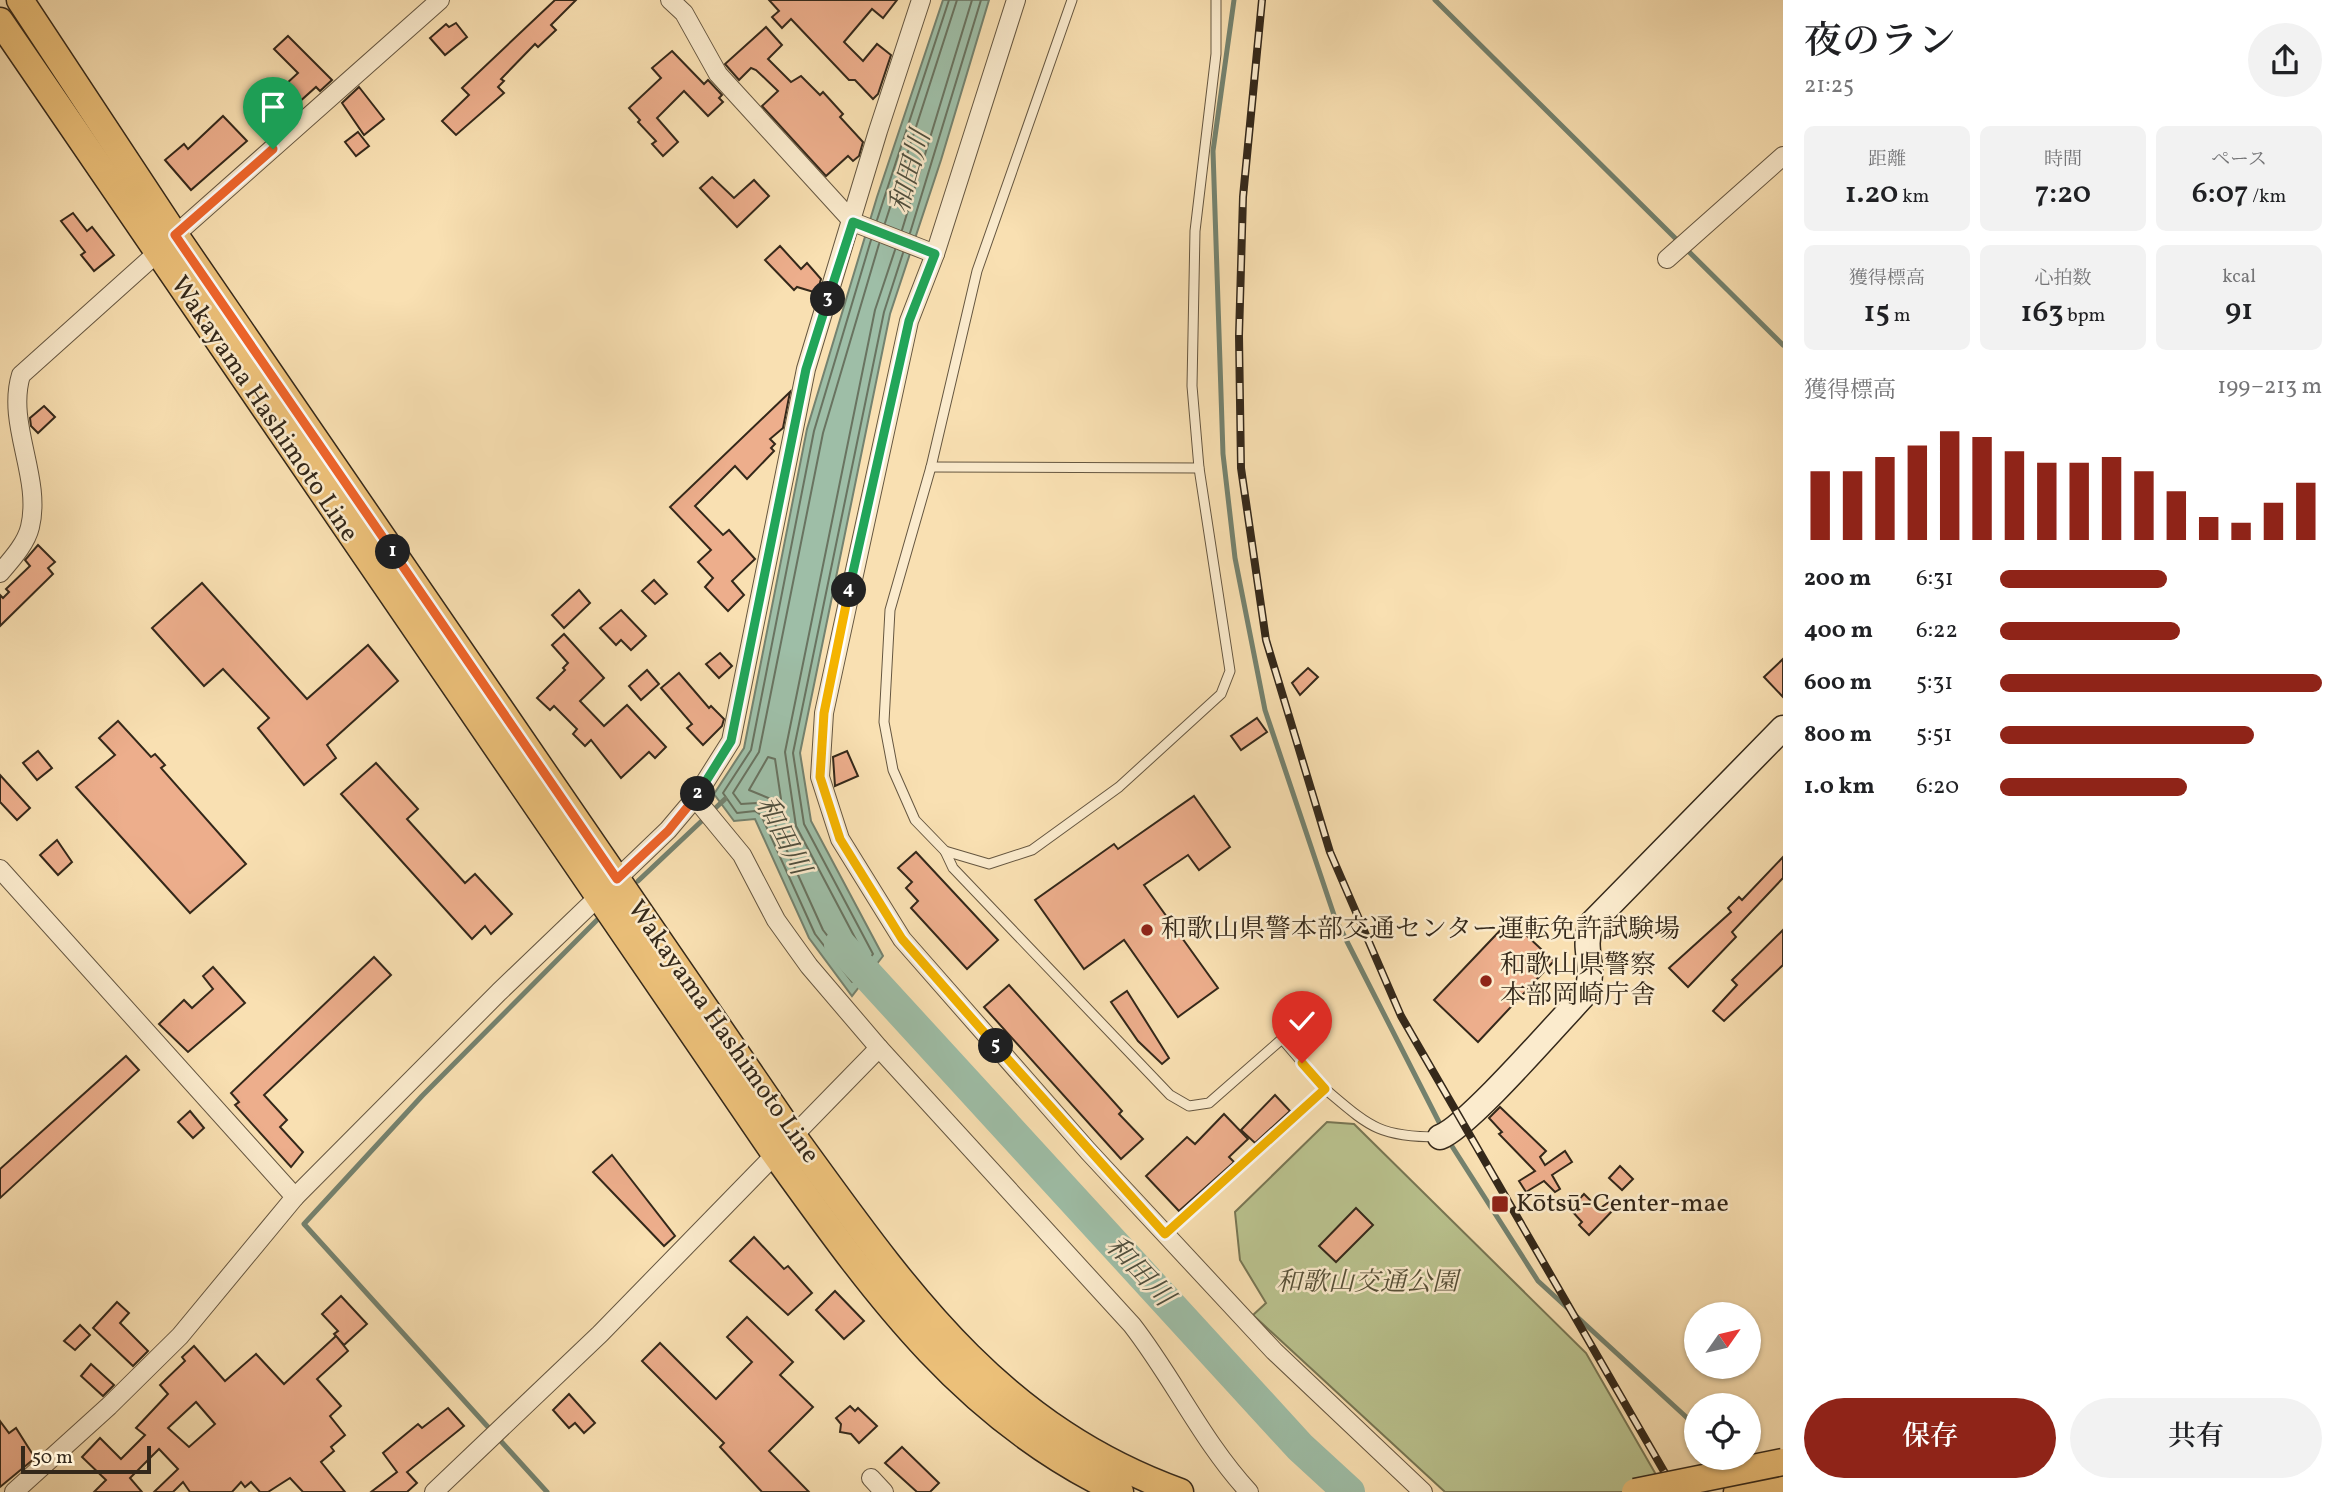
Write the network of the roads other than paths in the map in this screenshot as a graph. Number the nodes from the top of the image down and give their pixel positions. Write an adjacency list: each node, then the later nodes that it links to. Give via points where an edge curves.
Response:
1 (440, 0): 11 (street)
2 (670, 0): 10 (street, via 684,13 718,74)
3 (921, 0): 10 (street)
4 (1016, 0): 12 (street)
5 (1072, 0): 14 (lane, via 977,271)
6 (1216, 0): 15 (lane, via 1216,54 1195,231 1192,386)
7 (25, 2): 8 (street); 11 (main road, Wakayama Hashimoto Line)
8 (1, 25): 11 (main road, Wakayama Hashimoto Line)
9 (1783, 156): 13 (street)
10 (853, 222): 12 (street); 18 (street, via 806,369 731,741)
11 (166, 244): 16 (street, via 21,375 15,393 30,489 30,527); 21 (main road, Wakayama Hashimoto Line)
12 (931, 253): 27 (street, via 909,321 859,545 824,713 820,777 840,839 902,939)
13 (1667, 259)
14 (931, 467): 15 (lane); 19 (lane, via 890,610 884,722 893,770 915,820)
15 (1199, 468): 19 (lane, via 1230,671 1221,694 1119,787 1032,850 989,864)
16 (0, 573)
17 (1783, 728): 24 (street, via 1591,924 1585,943 1592,976 1586,993 1476,1108)
18 (695, 798): 21 (street, via 668,831); 22 (street, via 742,855 776,920 809,966)
19 (945, 851): 23 (lane, via 953,868 1170,1095 1189,1106 1209,1103 1282,1039)
20 (0, 869): 26 (street)
21 (608, 888): 25 (main road, Wakayama Hashimoto Line); 26 (street)
22 (879, 1048): 25 (street); 36 (street, via 1132,1325 1160,1362 1195,1423)
23 (1325, 1089): 24 (lane, via 1369,1127 1407,1137); 27 (lane)
24 (1440, 1137)
25 (784, 1145): 30 (main road, Wakayama Hashimoto Line, via 895,1315 951,1376 1018,1432); 33 (street, via 600,1334)
26 (295, 1198): 32 (street, via 180,1335)
27 (1165, 1234): 37 (street, via 1274,1351)
28 (1783, 1462): 38 (main road, bridge)
29 (871, 1478): 34 (street)
30 (1110, 1479): 35 (main road, Wakayama Hashimoto Line)
31 (1783, 1485): 39 (main road)
32 (14, 1492)
33 (434, 1492)
34 (884, 1492)
35 (1180, 1492)
36 (1248, 1492)
37 (1423, 1492)
38 (1635, 1492)
39 (1737, 1492)

